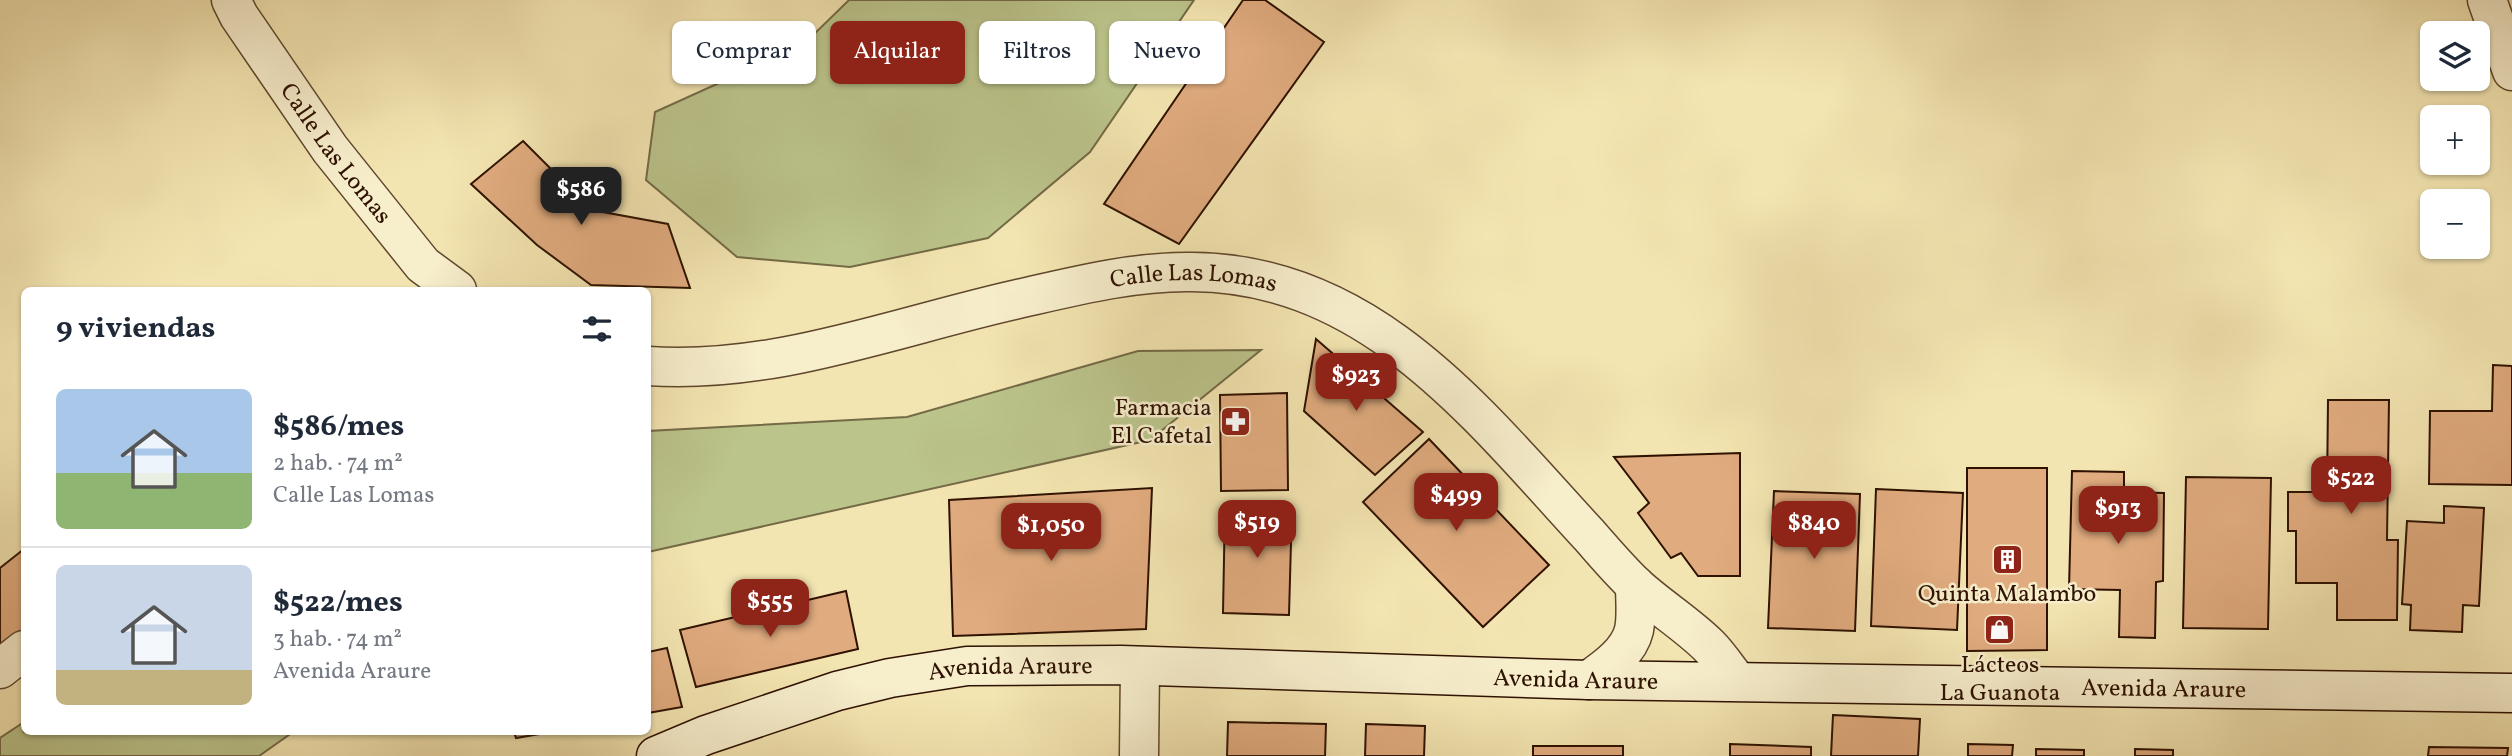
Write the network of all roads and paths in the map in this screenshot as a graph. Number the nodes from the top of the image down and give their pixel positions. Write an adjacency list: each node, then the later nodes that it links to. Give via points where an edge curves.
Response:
1 (231, 0): 4 (street, Calle Las Lomas, via 330,149 423,265)
2 (2487, 0): 3 (street)
3 (2512, 71)
4 (453, 287)
5 (651, 366): 6 (street, Calle Las Lomas, via 792,356 1119,277 1194,272 1298,289 1356,317 1409,351 1456,392)
6 (1634, 585): 10 (street, via 1634,631 1609,665); 11 (street, Calle Las Lomas, via 1709,646)
7 (21, 652): 9 (street)
8 (1153, 666): 10 (street, Avenida Araure); 13 (street, Avenida Araure, via 967,666 890,678 761,716); 14 (street); 15 (street)
9 (0, 669)
10 (1589, 680): 11 (street, Avenida Araure)
11 (1737, 681): 12 (street, Avenida Araure)
12 (2512, 694)
13 (656, 756)
14 (1139, 756)
15 (1165, 756)

